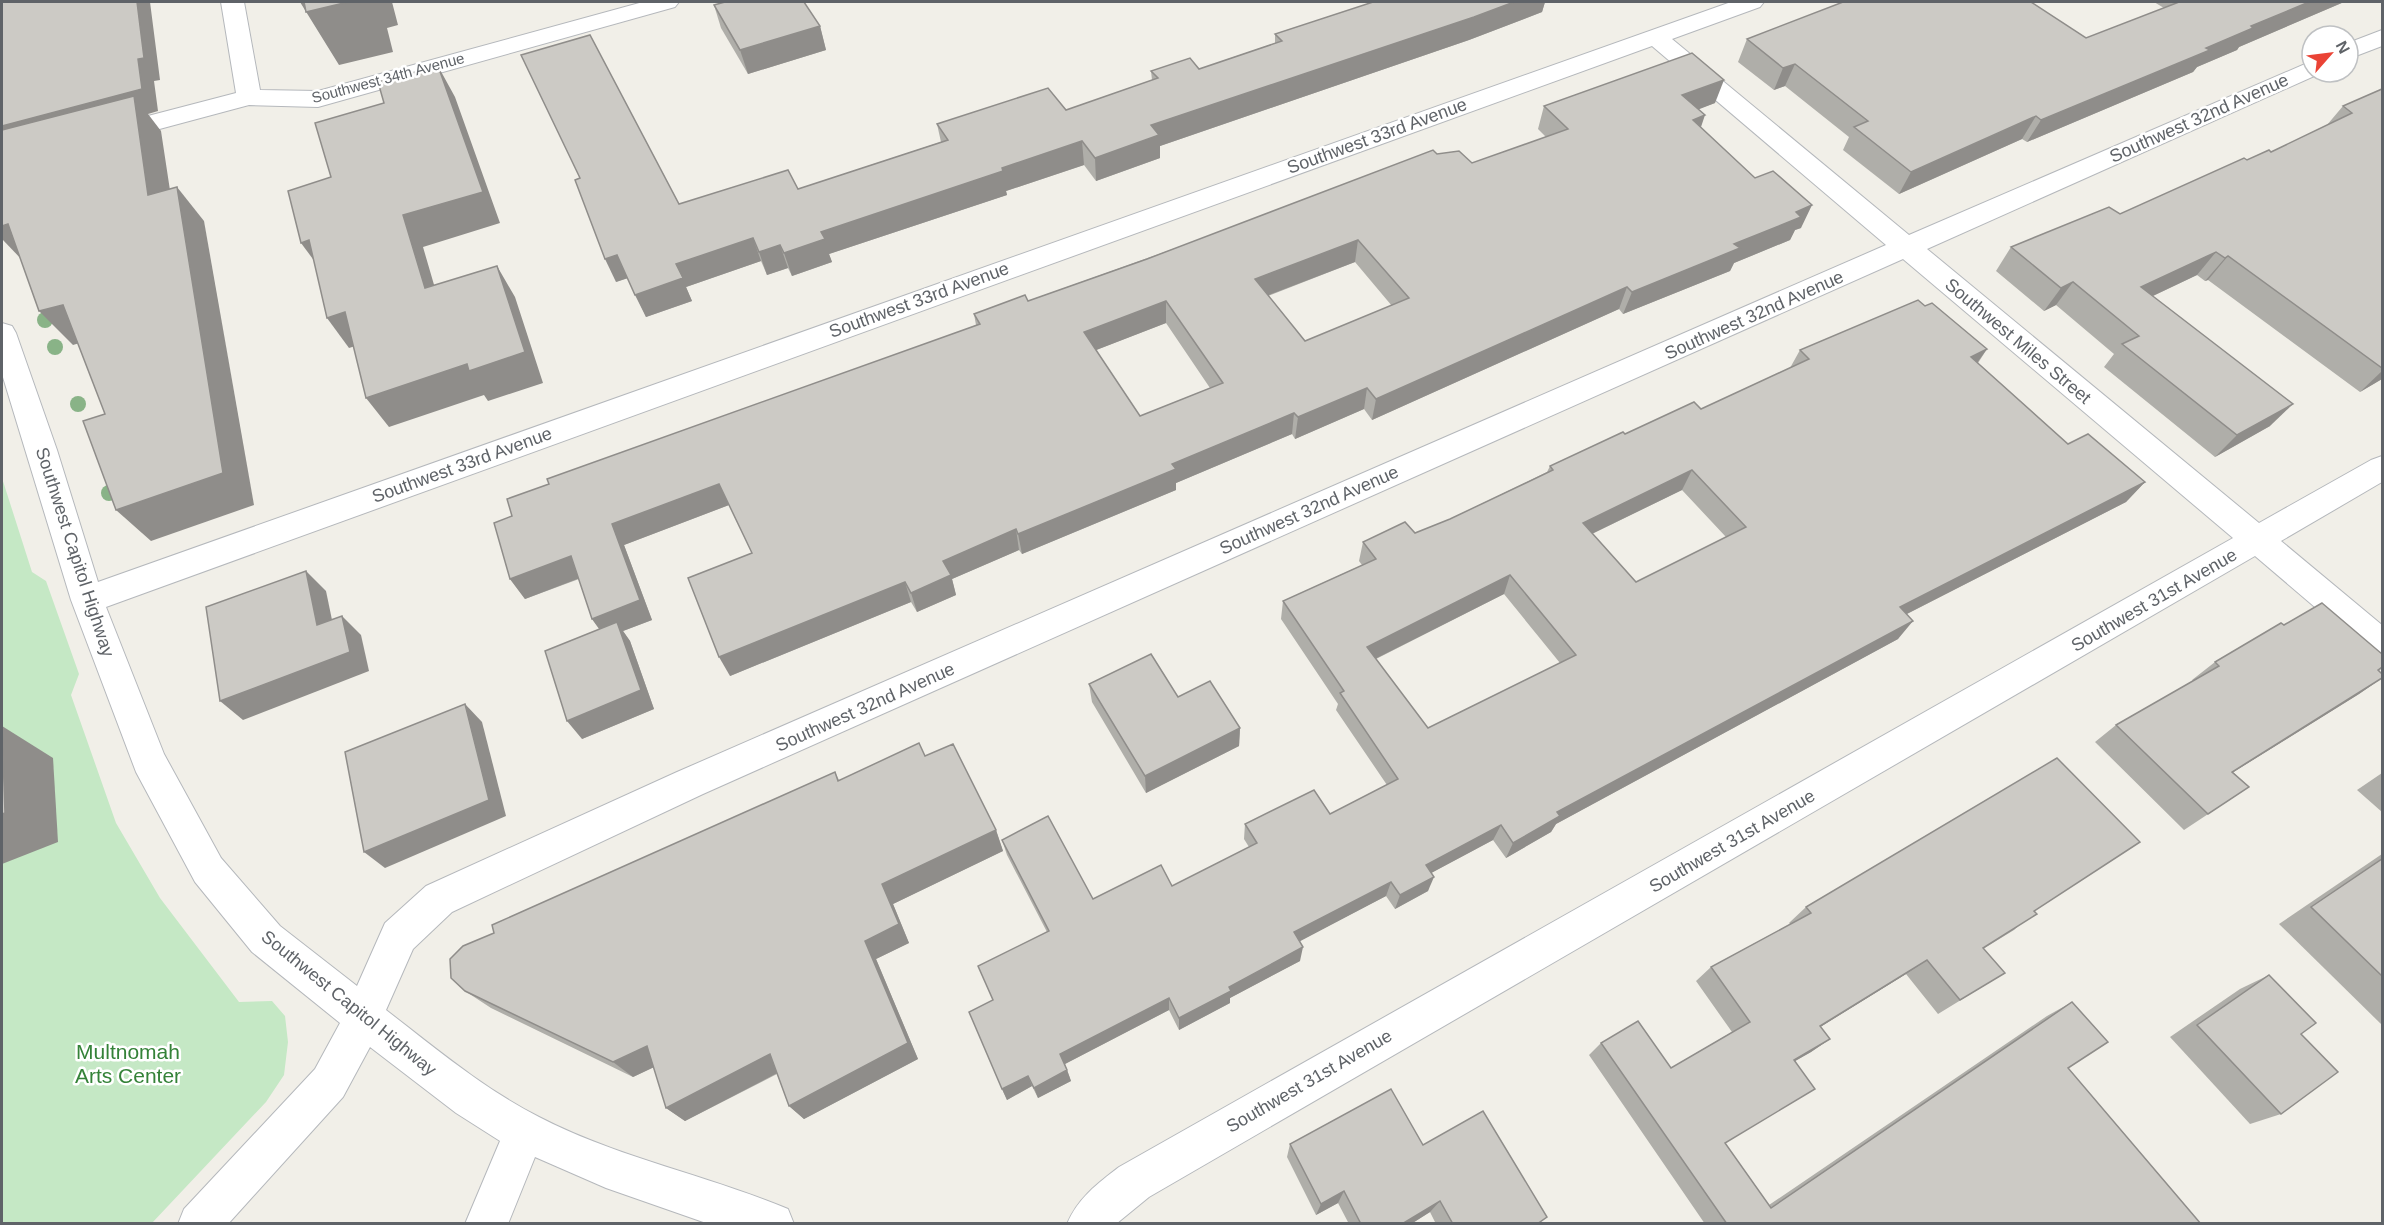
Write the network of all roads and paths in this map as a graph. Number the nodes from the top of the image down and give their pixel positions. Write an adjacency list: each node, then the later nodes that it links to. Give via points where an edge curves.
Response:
1 (232, 2): 8 (street)
2 (667, 2): 8 (street, Southwest 34th Avenue, via 318,99)
3 (1752, 2): 4 (street, Southwest 33rd Avenue)
4 (1653, 36): 10 (street, Southwest Miles Street); 14 (street, Southwest 33rd Avenue)
5 (2382, 37): 6 (street)
6 (2360, 47)
7 (2300, 73): 10 (street, Southwest 32nd Avenue)
8 (249, 97): 9 (street, Southwest 34th Avenue)
9 (89, 140)
10 (1906, 248): 13 (street, Southwest Miles Street); 16 (street, Southwest 32nd Avenue, via 700,779 439,899 399,936)
11 (2, 333): 14 (street, Southwest Capitol Highway)
12 (2382, 468): 13 (street, Southwest 31st Avenue)
13 (2257, 541): 15 (street, Southwest Miles Street); 21 (street, Southwest 31st Avenue, via 1134,1182 1102,1207)
14 (87, 600): 16 (street, Southwest Capitol Highway, via 149,761 208,870 266,939)
15 (2382, 644)
16 (363, 1016): 17 (street, Southwest Capitol Highway, via 470,1099); 18 (street, via 329,1083)
17 (525, 1132): 19 (street); 20 (street, Southwest Capitol Highway, via 606,1167)
18 (200, 1224)
19 (486, 1224)
20 (773, 1224)
21 (1088, 1224)

